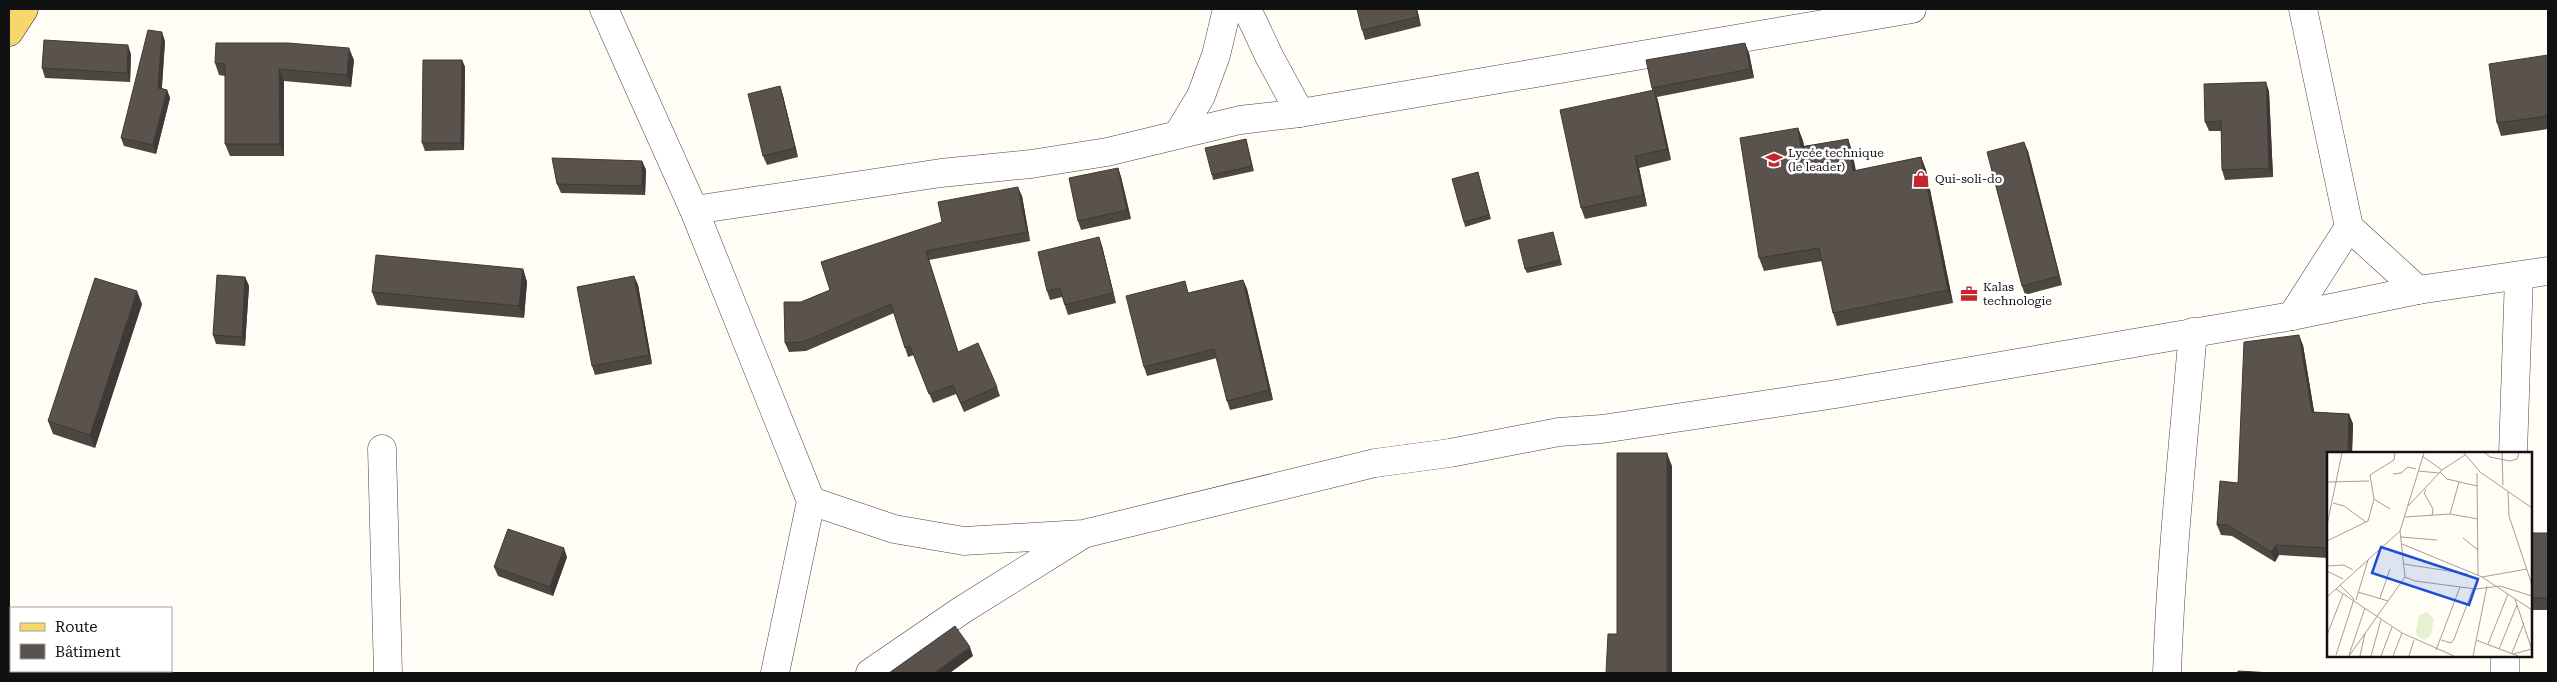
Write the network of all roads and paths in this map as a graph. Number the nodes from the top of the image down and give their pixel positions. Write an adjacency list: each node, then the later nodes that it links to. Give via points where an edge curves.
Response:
1 (24, 9): 7 (main road)
2 (604, 9): 10 (street)
3 (1227, 9): 9 (street, via 1216,55 1201,96)
4 (1247, 9): 8 (street)
5 (1912, 9): 8 (street)
6 (2303, 9): 11 (street)
7 (9, 32)
8 (1300, 113): 9 (street, via 1240,120)
9 (1178, 134): 10 (street, via 1107,152 1031,164 941,173)
10 (694, 210): 19 (street)
11 (2349, 227): 14 (street); 15 (street)
12 (2548, 271): 13 (street)
13 (2520, 276): 14 (street); 18 (street)
14 (2418, 290): 15 (street)
15 (2292, 316): 16 (street)
16 (2193, 332): 20 (street, via 1836,394 1602,429 1559,432 1450,453 1375,463); 25 (street, via 2174,532)
17 (382, 448): 22 (street)
18 (2513, 452)
19 (811, 501): 20 (street, via 894,529 964,541); 23 (street)
20 (1083, 534): 24 (street)
21 (2505, 657): 26 (street)
22 (388, 673)
23 (775, 673)
24 (870, 673)
25 (2167, 673)
26 (2504, 673)

